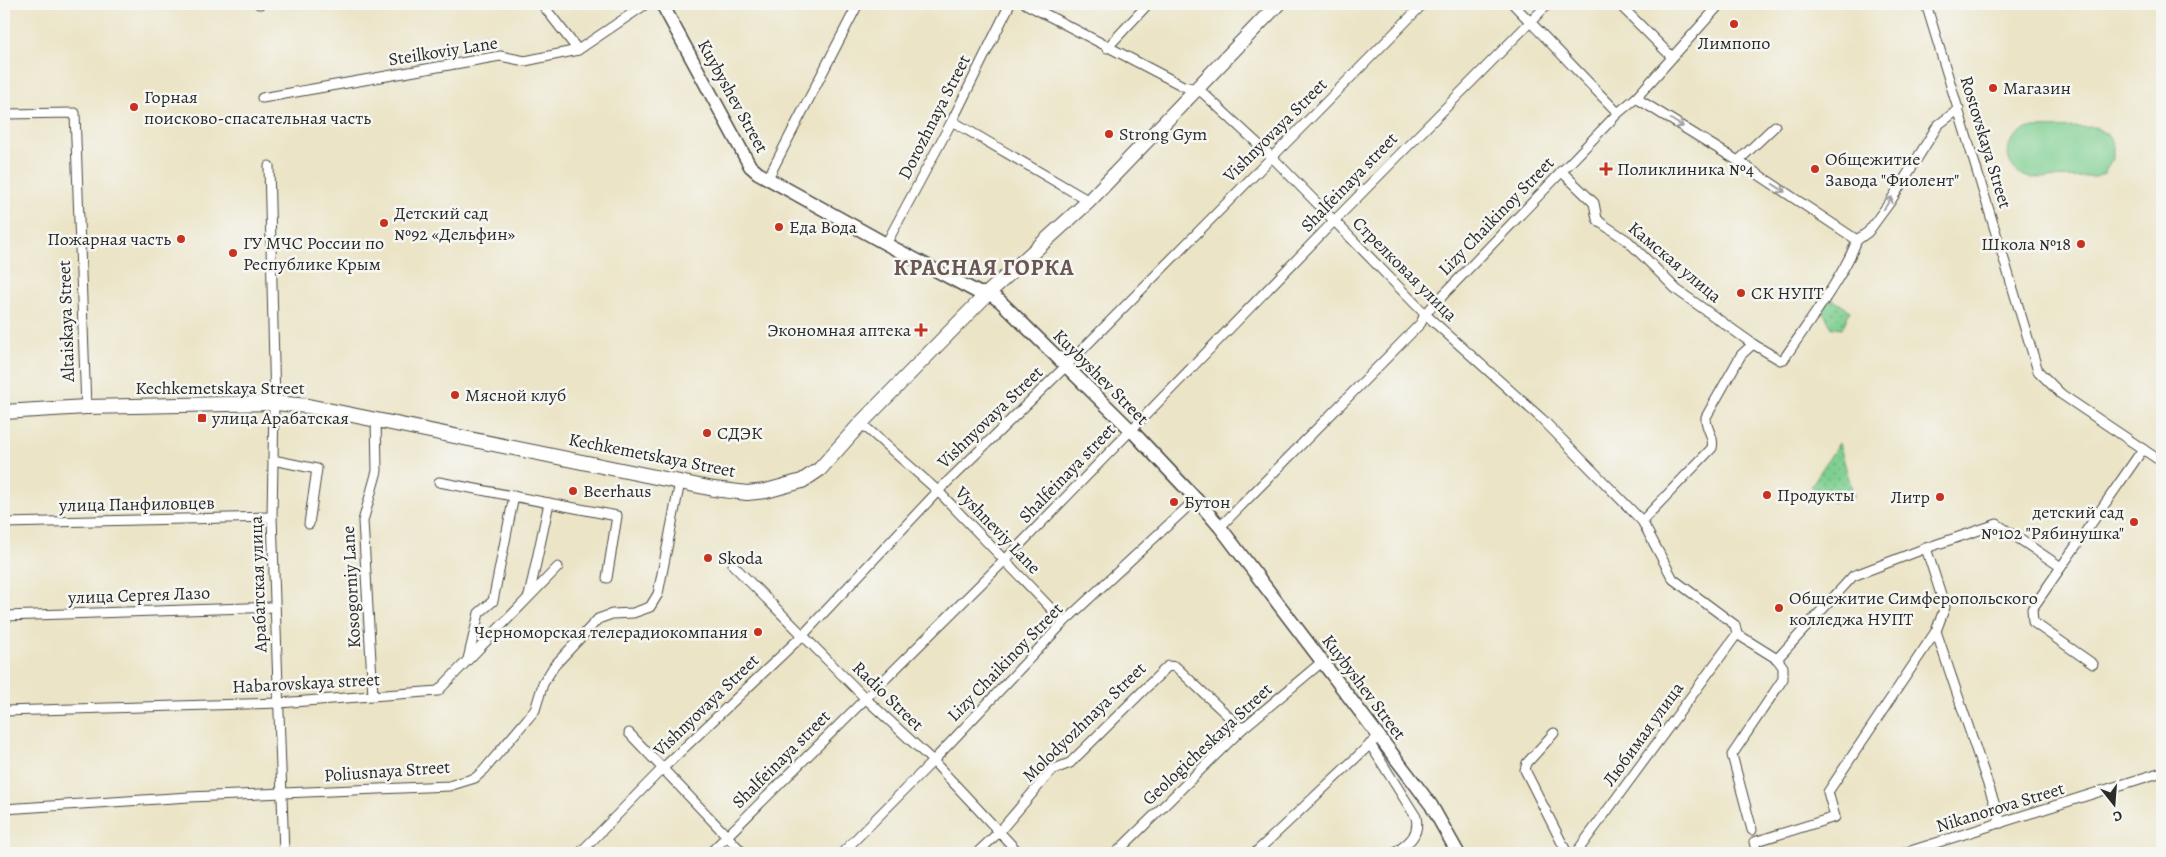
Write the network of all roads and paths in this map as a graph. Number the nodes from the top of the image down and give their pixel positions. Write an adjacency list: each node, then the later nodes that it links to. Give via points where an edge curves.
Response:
1 (542, 4): 17 (street)
2 (646, 4): 17 (street, Steilkoviy Lane)
3 (662, 4): 31 (main road, Kuybyshev Street, via 750,166)
4 (858, 4): 31 (street)
5 (1010, 4): 25 (street, Dorozhnaya Street)
6 (1026, 4): 16 (street, Стрелковая улица)
7 (1148, 4): 16 (street)
8 (1278, 4): 19 (main road, Kechkemetskaya Street)
9 (1423, 4): 27 (street, Vishnyovaya Street)
10 (1513, 4): 15 (street)
11 (1548, 4): 15 (street, Shalfeinaya street)
12 (1619, 4): 18 (street)
13 (1720, 4): 18 (street, Lizy Chaikinoy Street)
14 (1926, 4): 22 (street, Rostovskaya Street)
15 (1530, 22): 23 (street); 33 (street, Shalfeinaya street)
16 (1107, 48): 19 (street, Стрелковая улица, via 1183,86)
17 (578, 50): 20 (street, Steilkoviy Lane, via 525,61 500,56)
18 (1672, 57): 21 (street, Lizy Chaikinoy Street)
19 (1196, 89): 27 (street, Стрелковая улица); 32 (main road, Kechkemetskaya Street)
20 (262, 98)
21 (1636, 98): 23 (street, Lizy Chaikinoy Street); 28 (street, one-way to 28)
22 (1959, 109): 34 (street, one-way to 22, via 1868,232 1890,202 1938,125); 46 (street, Rostovskaya Street, via 2038,372 2061,394)
23 (1618, 113): 30 (street, Lizy Chaikinoy Street)
24 (4, 114): 41 (street, Altaiskaya Street, via 74,113)
25 (952, 121): 32 (street); 35 (street, Dorozhnaya Street)
26 (1775, 126): 28 (street)
27 (1272, 156): 33 (street, Стрелковая улица); 39 (street, Vishnyovaya Street)
28 (1738, 161): 34 (street, one-way to 34)
29 (269, 166): 40 (street, Арабатская улица)
30 (1562, 172): 37 (street, Lizy Chaikinoy Street); 38 (street, Камская улица, via 1594,203 1600,224 1628,241 1677,290)
31 (768, 178): 35 (main road, Kuybyshev Street)
32 (1089, 201): 36 (main road, Kechkemetskaya Street)
33 (1334, 221): 37 (street, Стрелковая улица); 45 (street, Shalfeinaya street)
34 (1857, 240): 38 (street, Камская улица, via 1852,255 1784,359 1777,359)
35 (886, 244): 36 (main road, Kuybyshev Street, via 980,293)
36 (988, 293): 39 (main road, Kuybyshev Street, via 1000,301); 44 (main road, Kechkemetskaya Street)
37 (1425, 314): 56 (street, Стрелковая улица, via 1542,419); 59 (street, Lizy Chaikinoy Street, via 1421,323)
38 (1753, 344): 56 (street, via 1740,355 1706,418 1712,448)
39 (1065, 367): 45 (main road, Kuybyshev Street); 51 (street, Vishnyovaya Street)
40 (274, 403): 41 (main road, Kechkemetskaya Street); 43 (main road, Kechkemetskaya Street, via 311,406); 47 (street, Арабатская улица)
41 (86, 407): 42 (main road, Kechkemetskaya Street)
42 (4, 412)
43 (376, 419): 50 (main road, Kechkemetskaya Street); 77 (street, Kosogorniy Lane, via 377,471 363,521)
44 (861, 423): 50 (main road, Kechkemetskaya Street, via 820,469 784,487 746,493); 51 (street, Vyshneviy Lane)
45 (1132, 431): 53 (main road, Kuybyshev Street); 61 (street, Shalfeinaya street)
46 (2143, 449): 48 (street, Rostovskaya Street); 63 (street)
47 (273, 460): 55 (street, Арабатская улица); 58 (street, via 316,469)
48 (2162, 462)
49 (439, 482): 52 (street)
50 (680, 482): 88 (street, Poliusnaya Street, via 658,594 650,607 598,618 554,666 542,684 535,710 475,778 449,786)
51 (938, 491): 61 (street, Vyshneviy Lane); 72 (street, Vishnyovaya Street)
52 (514, 496): 54 (street); 74 (street, via 493,601 479,613)
53 (1196, 499): 59 (main road, Kuybyshev Street); 69 (street, Lizy Chaikinoy Street)
54 (549, 503): 65 (street, via 617,516); 66 (street)
55 (272, 517): 57 (street, улица Панфиловцев); 67 (street, Арабатская улица)
56 (1642, 521): 71 (street, Стрелковая улица, via 1674,579 1735,625)
57 (4, 523)
58 (309, 524)
59 (1220, 527): 75 (main road, Kuybyshev Street)
60 (1926, 548): 63 (street, via 1997,524); 70 (street, via 1945,607); 73 (street, via 1853,576)
61 (1005, 560): 69 (street, Vyshneviy Lane); 78 (street, Shalfeinaya street)
62 (733, 565): 72 (street, Radio Street)
63 (2061, 566): 76 (street, via 2032,610 2033,622)
64 (558, 567): 66 (street, Habarovskaya street)
65 (607, 578)
66 (529, 596): 74 (street, Habarovskaya street)
67 (275, 607): 68 (street, улица Сергея Лазо); 79 (street, Арабатская улица)
68 (4, 616)
69 (1064, 622): 85 (street, Lizy Chaikinoy Street)
70 (1936, 631): 90 (street); 107 (street, via 1828,792 1835,817 1754,842)
71 (1737, 634): 73 (street, Стрелковая улица); 106 (street, Любимая улица)
72 (802, 635): 78 (street, Radio Street); 86 (street, Vishnyovaya Street)
73 (1776, 659): 91 (street, via 1783,667 1783,679 1732,755)
74 (468, 661): 77 (street, Habarovskaya street, via 438,691)
75 (1323, 661): 81 (street, Geologicheskaya Street); 84 (main road, Kuybyshev Street)
76 (2093, 664)
77 (373, 696): 79 (street, Habarovskaya street)
78 (865, 698): 85 (street, Radio Street); 93 (street, Shalfeinaya street)
79 (279, 703): 80 (street, Habarovskaya street); 88 (street, Арабатская улица)
80 (4, 711)
81 (1242, 729): 92 (street, Molodyozhnaya Street, via 1176,667 1168,666 1070,763 1052,770); 101 (street, Geologicheskaya Street)
82 (629, 733): 86 (street)
83 (1554, 733): 105 (street, via 1527,763 1525,770)
84 (1375, 740): 102 (street); 103 (street, via 1416,817 1414,837); 104 (main road, Kuybyshev Street, via 1432,805)
85 (933, 761): 92 (street, Radio Street); 98 (street, Lizy Chaikinoy Street)
86 (662, 769): 93 (street); 95 (street, Vishnyovaya Street)
87 (2162, 772): 90 (street, Nikanorova Street)
88 (282, 794): 89 (street, Poliusnaya Street); 94 (street, Арабатская улица)
89 (4, 809)
90 (2001, 823): 108 (street, Nikanorova Street)
91 (1752, 830)
92 (1000, 831): 99 (street, Molodyozhnaya Street); 100 (street, Radio Street)
93 (727, 837): 96 (street, Shalfeinaya street); 97 (street)
94 (284, 853)
95 (580, 853)
96 (710, 853)
97 (743, 853)
98 (842, 853)
99 (977, 853)
100 (1019, 853)
101 (1116, 853)
102 (1255, 853)
103 (1394, 853)
104 (1458, 853)
105 (1567, 853)
106 (1576, 853)
107 (1757, 853)
108 (1904, 853)

